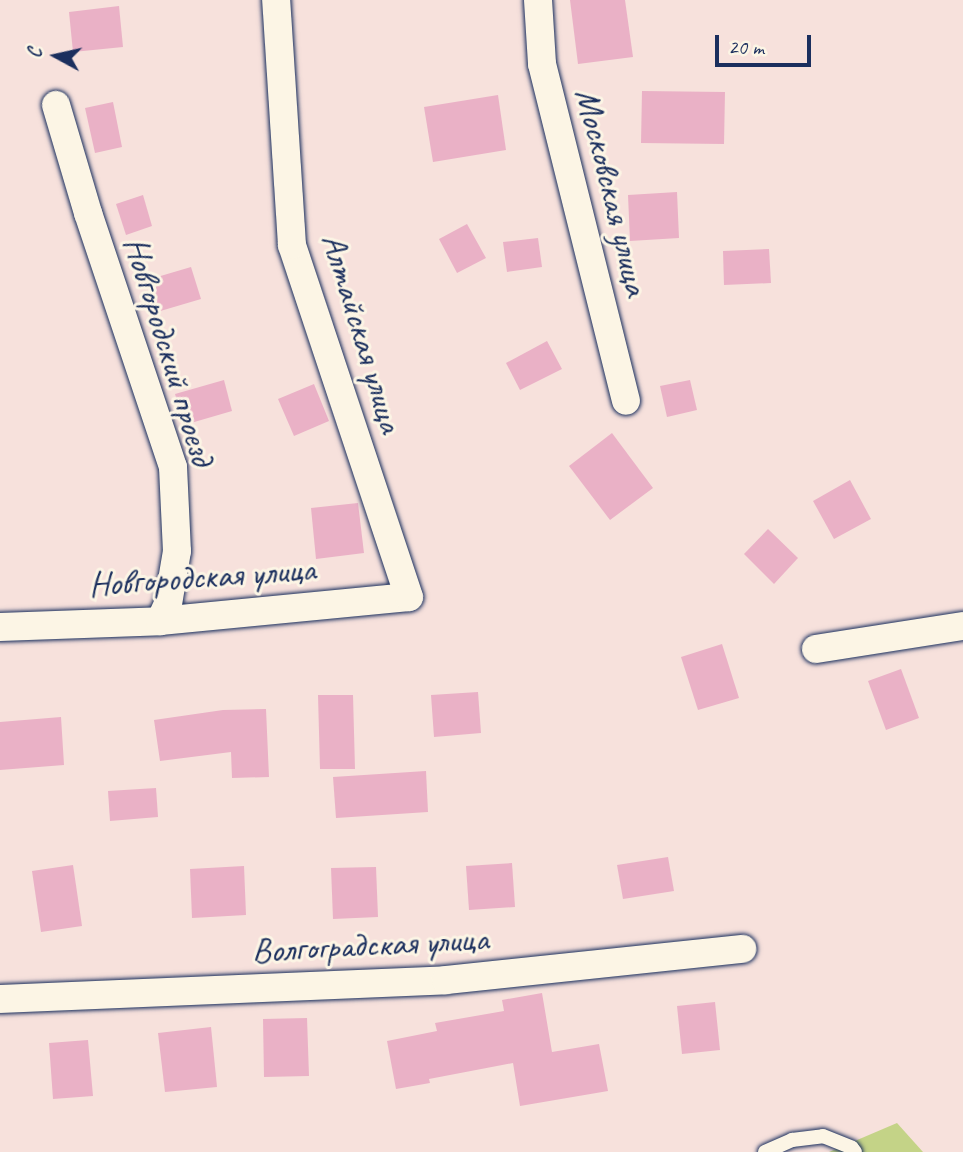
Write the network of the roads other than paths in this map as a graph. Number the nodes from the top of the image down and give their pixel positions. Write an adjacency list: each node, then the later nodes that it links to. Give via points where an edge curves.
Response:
1 (276, 0): 5 (street, Алтайская улица, via 292,245)
2 (538, 0): 4 (street, Московская улица, via 542,64)
3 (56, 105): 6 (street, Новгородский проезд, via 173,467 177,551 168,604)
4 (626, 401)
5 (409, 597): 6 (street, Новгородская улица)
6 (160, 621): 8 (street, Новгородская улица)
7 (963, 626): 9 (street)
8 (0, 627)
9 (816, 649)
10 (742, 949): 11 (street, Волгоградская улица, via 446,981)
11 (0, 999)
12 (765, 1152): 13 (lane, via 792,1140 822,1136)
13 (855, 1152)

